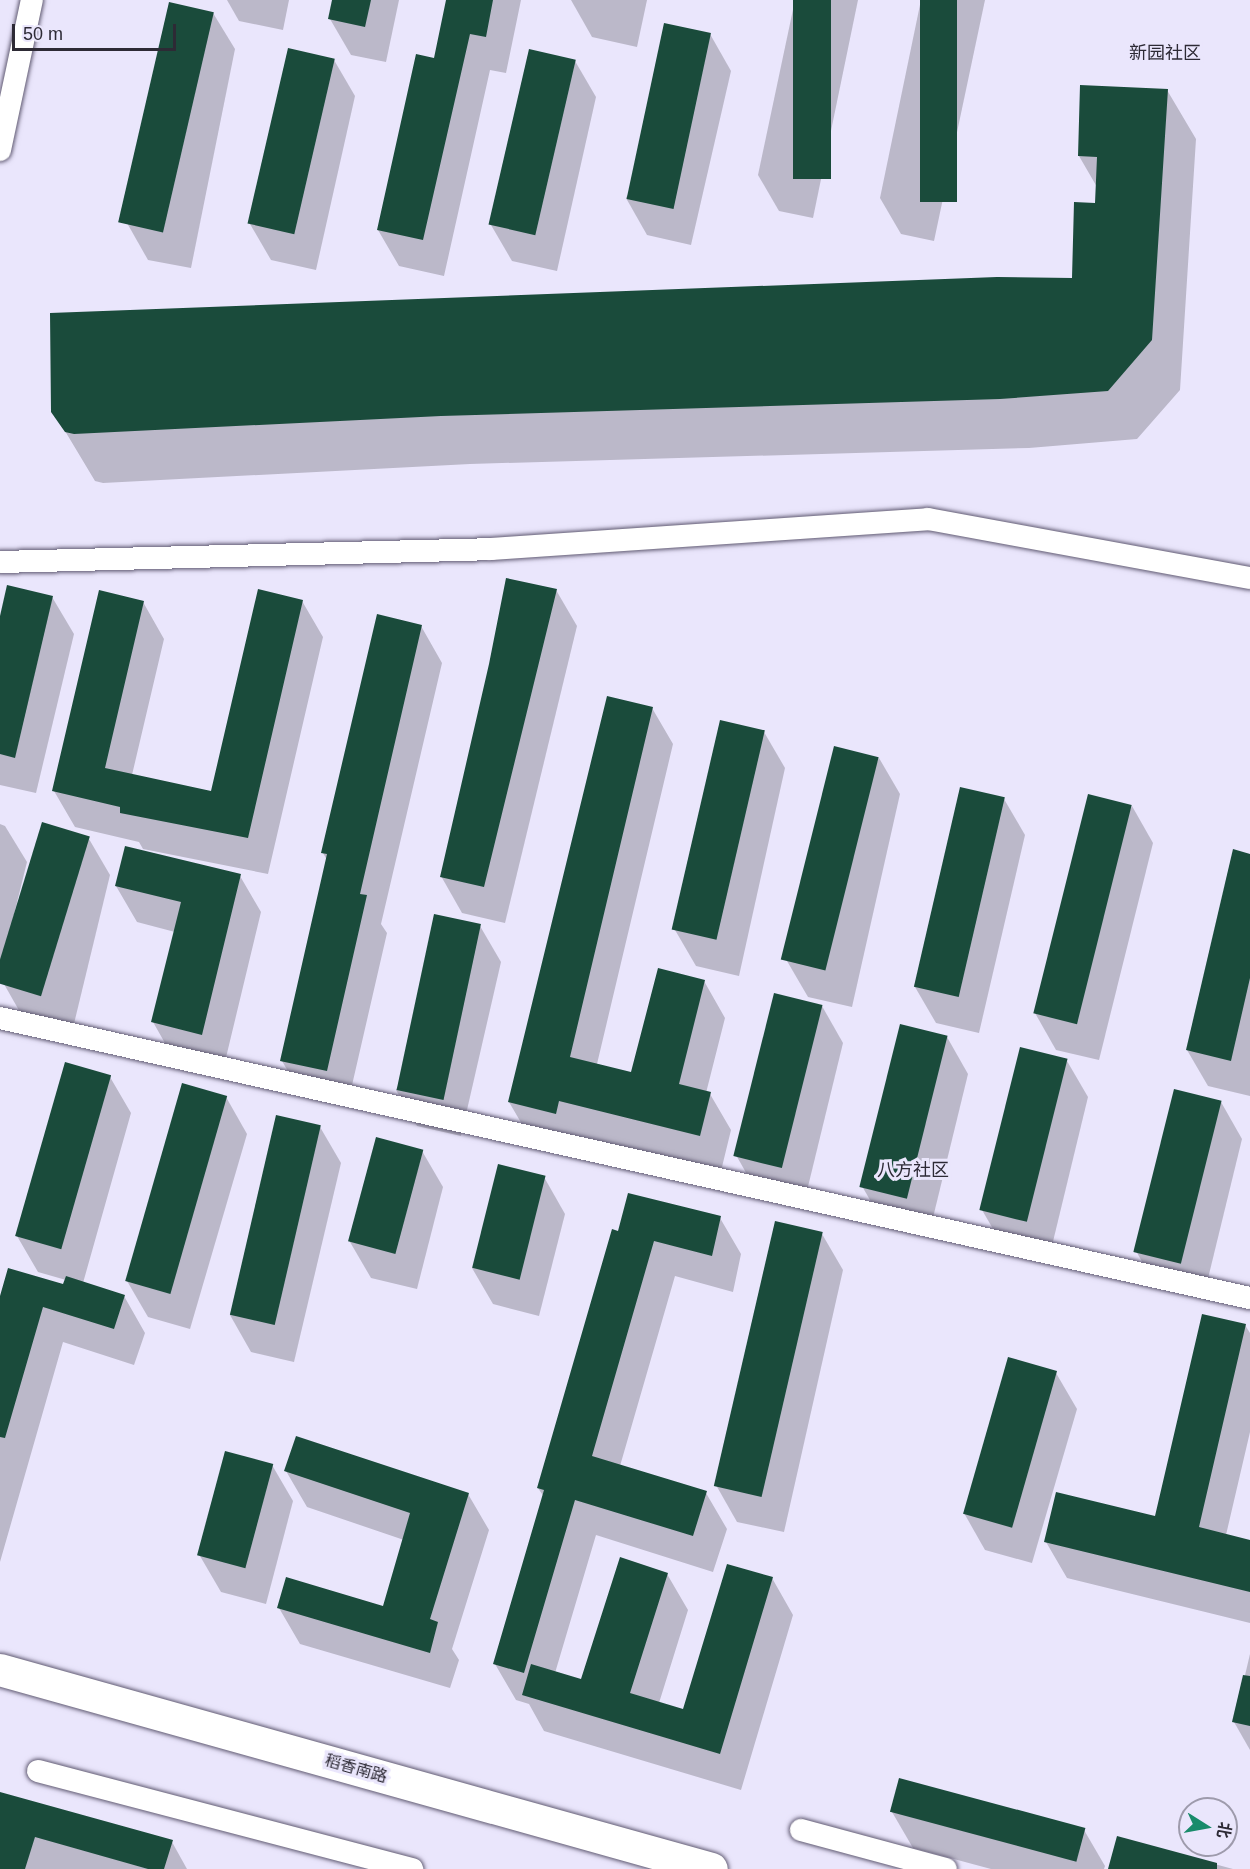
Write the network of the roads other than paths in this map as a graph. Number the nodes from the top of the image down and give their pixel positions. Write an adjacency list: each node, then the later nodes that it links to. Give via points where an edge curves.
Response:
1 (32, 0): 2 (street)
2 (0, 150)
3 (0, 562): 4 (street, via 491,549 928,519)
4 (1250, 578)
5 (0, 1018): 6 (street)
6 (1250, 1298)
7 (0, 1670): 11 (main road, 稻香南路)
8 (38, 1771): 10 (street)
9 (801, 1830): 12 (street)
10 (412, 1869)
11 (712, 1869)
12 (946, 1869)

